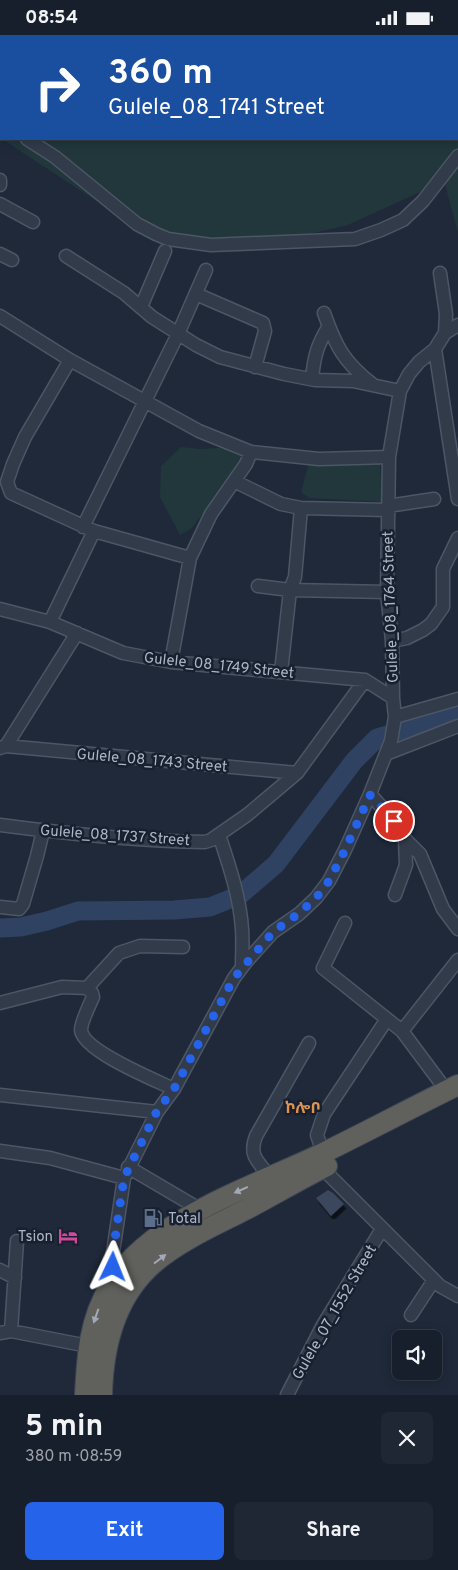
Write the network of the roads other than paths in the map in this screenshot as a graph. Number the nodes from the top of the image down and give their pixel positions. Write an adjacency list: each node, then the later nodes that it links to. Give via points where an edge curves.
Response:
1 (28, 140): 2 (street, via 143,227 168,239 210,245 355,239 381,230 403,220 423,201)
2 (458, 156)
3 (0, 180): 4 (street)
4 (0, 185)
5 (0, 204): 6 (street)
6 (33, 222)
7 (165, 251): 14 (street)
8 (0, 254): 10 (street)
9 (66, 256): 14 (street)
10 (12, 260)
11 (206, 269): 13 (street)
12 (440, 273): 19 (street, via 446,314)
13 (196, 294): 20 (street); 23 (street, via 263,323 265,331)
14 (141, 307): 20 (street)
15 (324, 313): 18 (street)
16 (0, 316): 22 (street)
17 (458, 325): 19 (street)
18 (329, 326): 24 (street, via 314,357); 25 (street, via 346,360)
19 (445, 333): 21 (street)
20 (178, 334): 23 (street, via 220,357); 27 (street)
21 (434, 349): 26 (street, via 409,374); 32 (street)
22 (70, 360): 27 (street); 35 (street, via 25,437 7,482 11,493)
23 (255, 367): 24 (street)
24 (312, 379): 25 (street, via 353,381)
25 (374, 386): 26 (street)
26 (400, 391): 29 (street, Gulele_08_1764 Street)
27 (144, 402): 28 (street, via 200,431); 35 (street)
28 (251, 452): 29 (street, via 319,459); 30 (street)
29 (389, 457): 33 (street, Gulele_08_1764 Street)
30 (234, 481): 34 (street, via 281,504); 37 (street, via 211,514)
31 (434, 499): 33 (street)
32 (458, 499)
33 (388, 508): 34 (street); 40 (street, Gulele_08_1764 Street)
34 (302, 509): 39 (street, via 295,577)
35 (89, 529): 37 (street); 42 (street)
36 (458, 538): 44 (street, via 443,569 443,607 423,630)
37 (190, 559): 45 (street)
38 (258, 586): 39 (street)
39 (290, 590): 40 (street); 46 (street)
40 (387, 592): 44 (street, Gulele_08_1764 Street)
41 (0, 609): 42 (street, Gulele_08_1749 Street)
42 (50, 622): 43 (street, Gulele_08_1749 Street)
43 (77, 633): 45 (street, Gulele_08_1749 Street, via 123,653); 52 (street)
44 (392, 641): 48 (street, Gulele_08_1764 Street)
45 (171, 662): 46 (street, Gulele_08_1749 Street)
46 (281, 672): 47 (street, Gulele_08_1749 Street)
47 (365, 680): 48 (street); 54 (street, Gulele_08_1737 Street)
48 (392, 698): 50 (street, Gulele_08_1764 Street)
49 (458, 699): 50 (street)
50 (394, 717): 53 (street, Gulele_08_1764 Street)
51 (458, 726): 53 (street)
52 (3, 747): 54 (street, Gulele_08_1743 Street)
53 (386, 755): 55 (street, Gulele_08_1764 Street)
54 (297, 773): 58 (street, Gulele_08_1737 Street)
55 (370, 795): 59 (street, via 394,821); 66 (street, via 337,866 316,898 273,932)
56 (0, 825): 57 (street, Gulele_08_1737 Street)
57 (43, 831): 58 (street, Gulele_08_1737 Street, via 159,841 204,842); 61 (street, via 23,904 19,909)
58 (219, 835): 66 (street, via 241,917)
59 (405, 839): 60 (street, via 406,865); 63 (street, via 420,854 443,909)
60 (394, 895)
61 (0, 907)
62 (345, 923): 69 (street, via 323,968)
63 (458, 929)
64 (183, 947): 67 (street, via 140,946 119,953)
65 (458, 960): 70 (street)
66 (242, 967): 72 (street)
67 (87, 988): 68 (street, via 62,987); 72 (street, via 93,997 82,1026 83,1035 98,1050)
68 (0, 1003)
69 (388, 1019): 70 (street); 77 (street, via 324,1114 316,1135)
70 (402, 1031): 73 (street)
71 (309, 1043): 79 (street, via 252,1147)
72 (174, 1089): 75 (street)
73 (454, 1092): 77 (highway)
74 (0, 1095): 75 (street)
75 (157, 1111): 78 (street)
76 (0, 1151): 78 (street)
77 (323, 1161): 79 (highway); 81 (street)
78 (126, 1172): 80 (street); 84 (street, via 112,1259)
79 (274, 1184): 80 (highway, one-way to 80); 87 (highway, one-way to 79, via 155,1262 200,1232 249,1207)
80 (201, 1210): 84 (highway, via 153,1239)
81 (382, 1229): 86 (street); 94 (street, Gulele_07_1552 Street, via 323,1325)
82 (17, 1241): 85 (street)
83 (0, 1270): 85 (street)
84 (116, 1276): 87 (street); 91 (highway, one-way to 91, via 103,1298)
85 (15, 1278): 90 (street)
86 (434, 1280): 88 (street); 89 (street)
87 (129, 1292): 93 (highway, via 116,1316 106,1346)
88 (458, 1296)
89 (411, 1315)
90 (6, 1332): 91 (street)
91 (88, 1346): 92 (highway)
92 (85, 1395)
93 (102, 1395)
94 (287, 1395)

